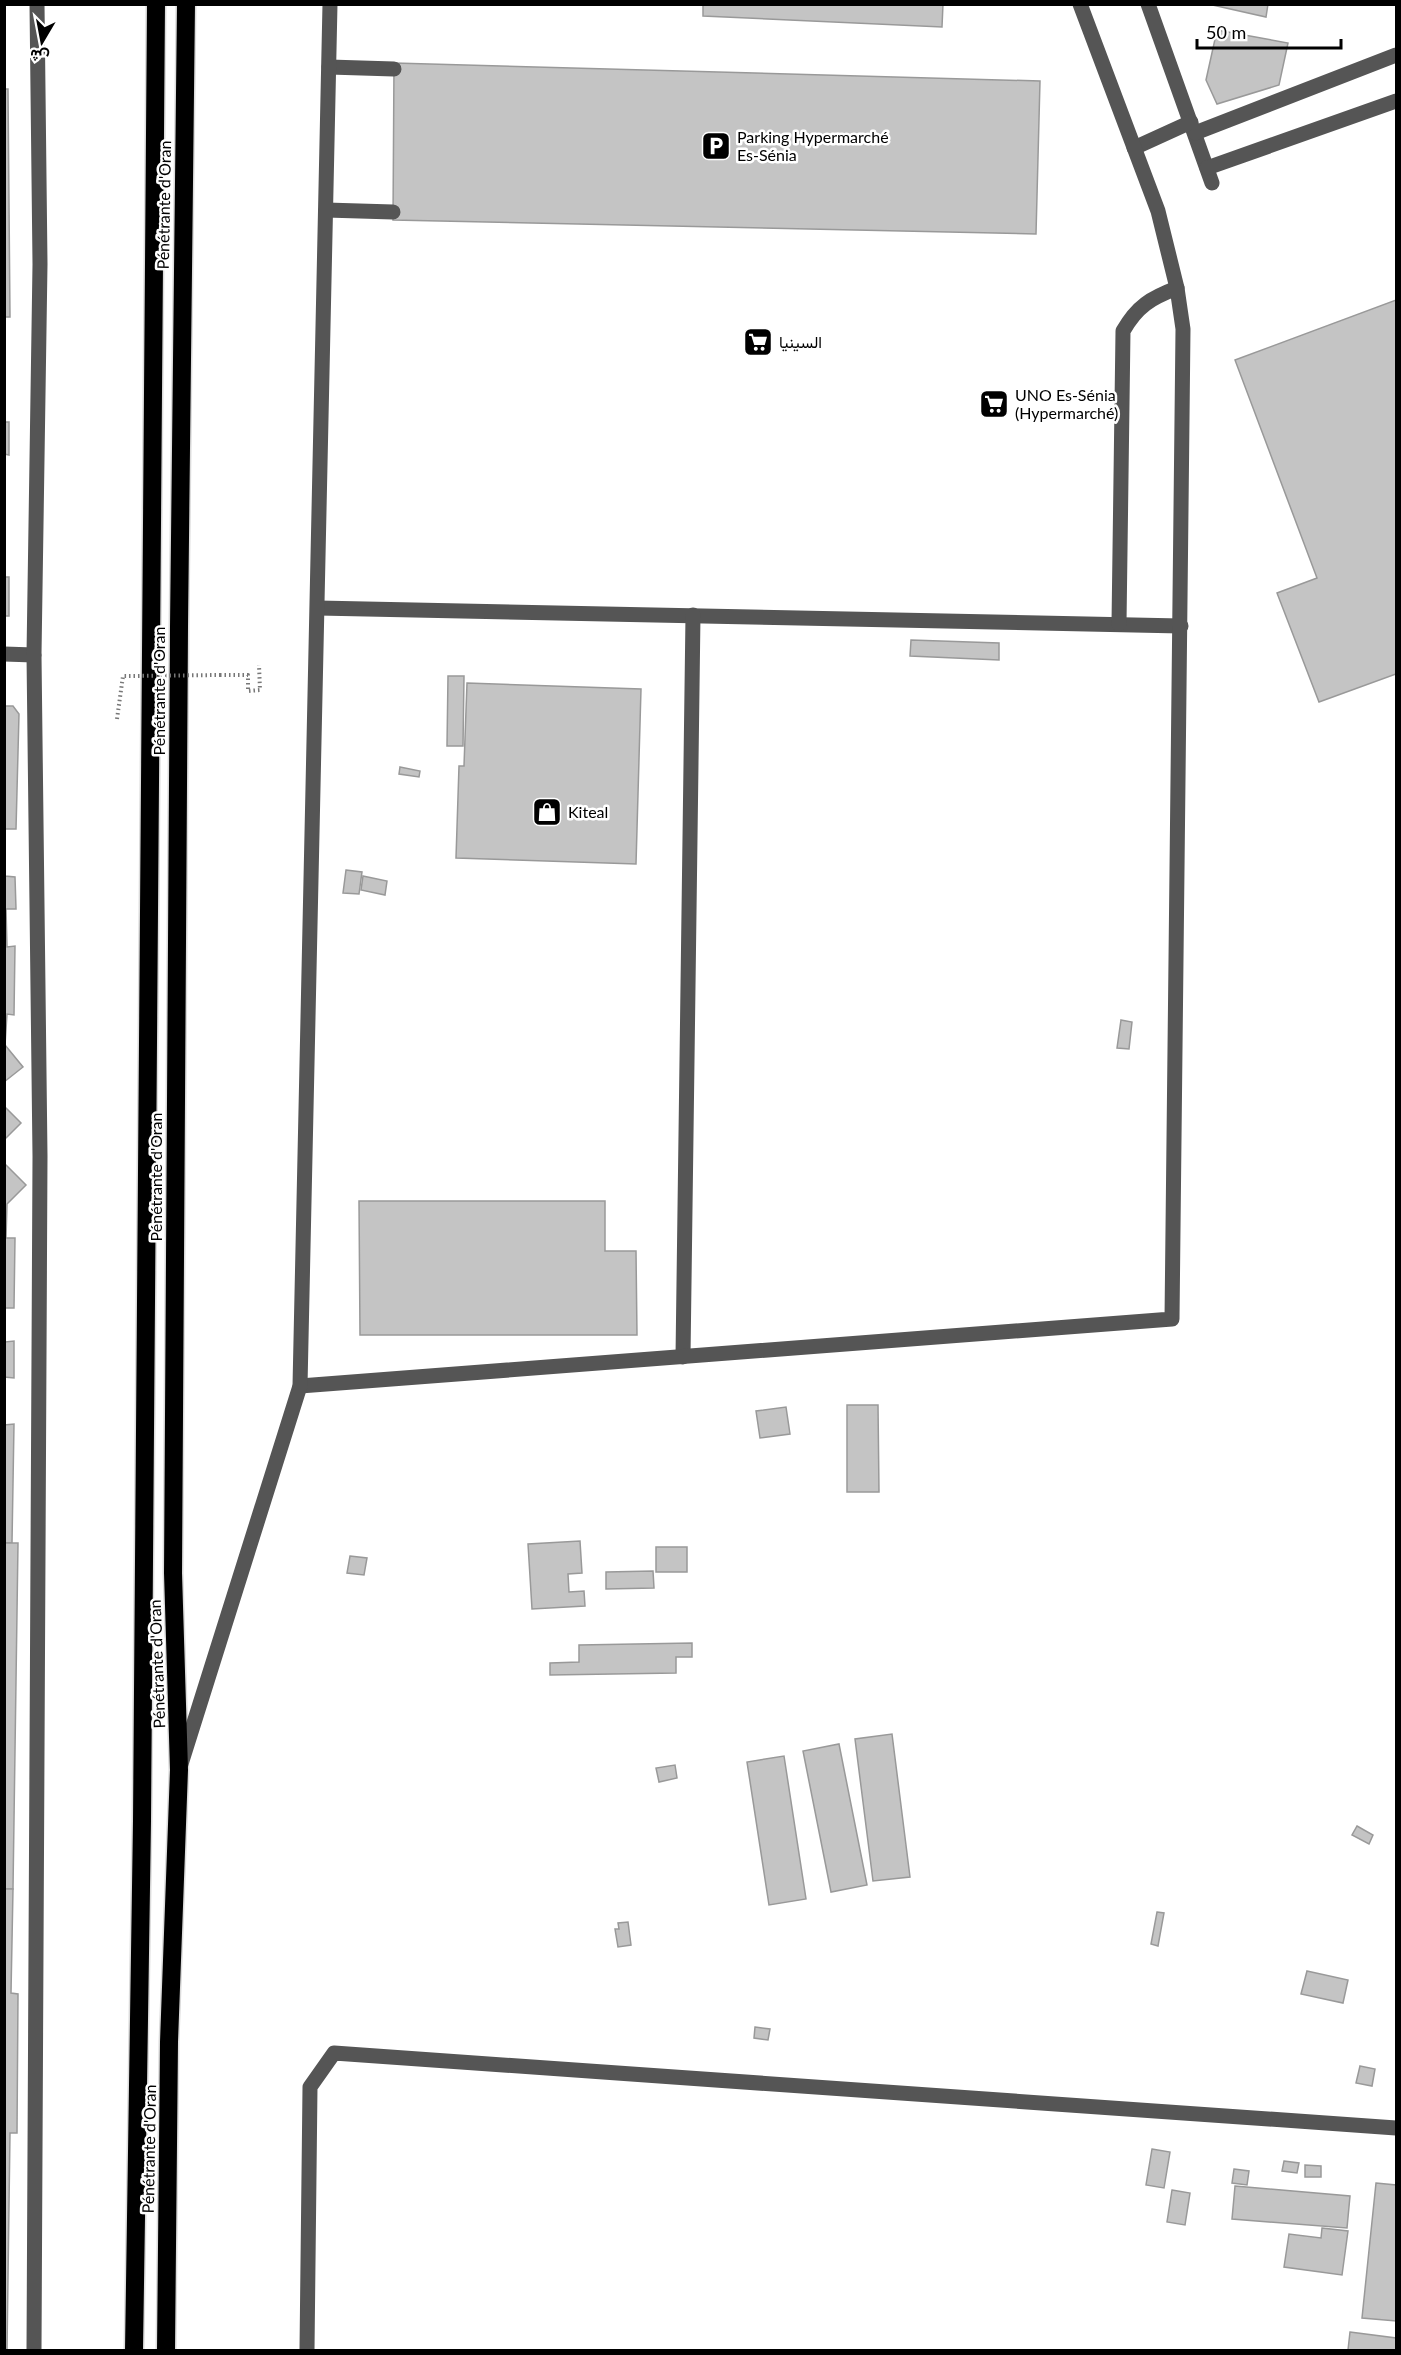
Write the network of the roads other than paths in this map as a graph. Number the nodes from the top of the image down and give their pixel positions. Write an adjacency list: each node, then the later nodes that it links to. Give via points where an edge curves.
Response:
1 (38, 4): 23 (street, via 40,264)
2 (156, 4): 29 (highway, Pénétrante d'Oran)
3 (186, 4): 26 (highway, Pénétrante d'Oran, via 173,1562)
4 (330, 4): 8 (street)
5 (1080, 4): 12 (street)
6 (1148, 4): 11 (street)
7 (1396, 55): 11 (street)
8 (329, 68): 9 (street); 15 (street)
9 (394, 69)
10 (1396, 101): 13 (street)
11 (1193, 127): 12 (street); 13 (street)
12 (1134, 148): 17 (street, via 1158,211)
13 (1207, 168): 14 (street)
14 (1212, 183)
15 (326, 210): 16 (street); 18 (street)
16 (393, 212)
17 (1177, 288): 20 (street, via 1157,296 1133,314 1124,331); 21 (street, via 1183,329)
18 (318, 608): 19 (street); 25 (street)
19 (693, 615): 20 (street); 24 (street)
20 (1119, 624): 21 (street)
21 (1181, 626): 24 (street, via 1172,1319)
22 (4, 654): 23 (street)
23 (34, 654): 28 (street, via 40,1156)
24 (683, 1357): 25 (street)
25 (300, 1386): 26 (street)
26 (179, 1770): 30 (highway, Pénétrante d'Oran, via 169,2042)
27 (1396, 2128): 31 (street, via 334,2053 310,2087)
28 (34, 2350)
29 (134, 2350)
30 (166, 2350)
31 (307, 2350)

